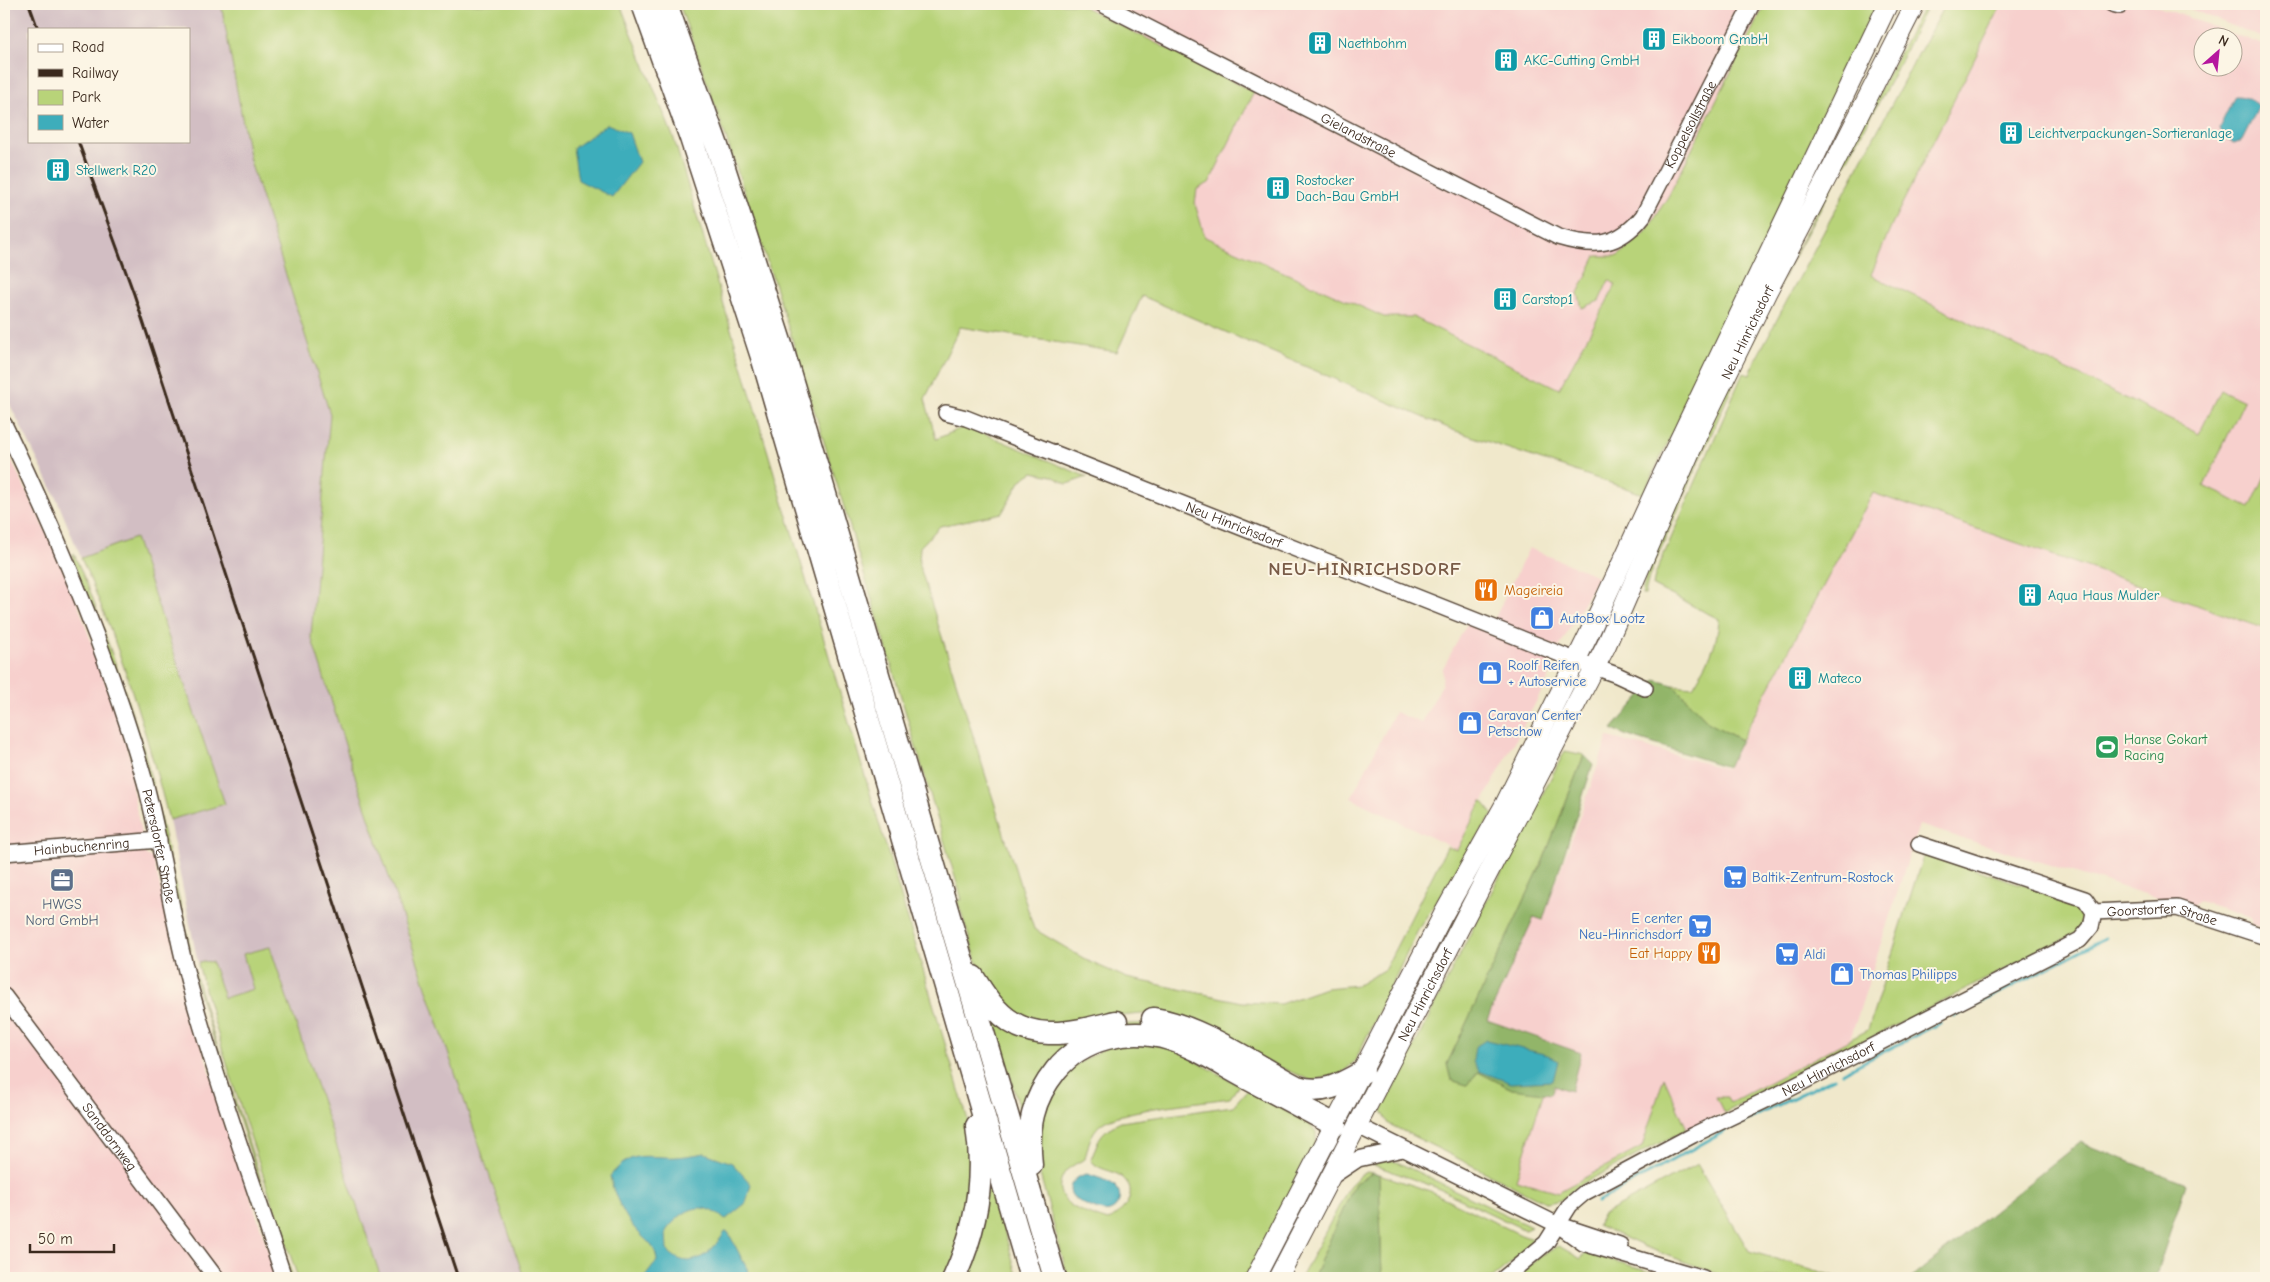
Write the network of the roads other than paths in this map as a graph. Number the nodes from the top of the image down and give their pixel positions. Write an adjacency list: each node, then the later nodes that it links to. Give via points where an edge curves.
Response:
1 (643, 4): 22 (highway, via 697,156 763,360)
2 (666, 4): 20 (highway, via 717,146 783,352)
3 (1102, 4): 7 (street, Gielandstraße, via 1558,237 1589,245 1605,244)
4 (1752, 4): 7 (street, Koppelsollstraße, via 1654,198 1634,228)
5 (1888, 4): 10 (main road, Neu Hinrichsdorf, via 1658,482)
6 (1915, 4): 12 (main road, Neu Hinrichsdorf, via 1701,428 1633,588)
7 (1620, 237)
8 (946, 413): 11 (street, Neu Hinrichsdorf, via 966,418)
9 (4, 424): 15 (street, Petersdorfer Straße, via 64,550 104,654 134,746)
10 (1588, 636): 11 (main road, Neu Hinrichsdorf); 12 (main road, via 1585,651)
11 (1575, 660): 12 (street, Neu Hinrichsdorf); 13 (main road); 23 (main road, Neu Hinrichsdorf, via 1490,835 1446,909)
12 (1595, 667): 13 (main road, Neu Hinrichsdorf); 14 (street, Neu Hinrichsdorf)
13 (1586, 684): 25 (main road, Neu Hinrichsdorf)
14 (1644, 688)
15 (159, 840): 17 (street, Hainbuchenring); 31 (street, Petersdorfer Straße, via 179,939 207,1044)
16 (1919, 844): 18 (street, Goorstorfer Straße, via 2075,895 2084,899)
17 (4, 853)
18 (2094, 912): 19 (street, Goorstorfer Straße, via 2177,908); 29 (street, Neu Hinrichsdorf, via 2092,928 2080,940 1613,1177 1570,1204)
19 (2266, 937)
20 (961, 960): 24 (highway, via 997,1011 1029,1030 1055,1034 1128,1019 1167,1021 1196,1032); 28 (highway)
21 (4, 996): 30 (street, Sanddornweg)
22 (969, 1066): 32 (highway, via 970,1102 978,1128 978,1204 965,1254); 33 (highway)
23 (1362, 1072): 24 (highway, via 1331,1089 1312,1091); 25 (main road, Neu Hinrichsdorf)
24 (1297, 1087): 25 (highway)
25 (1345, 1121): 26 (street); 27 (main road); 28 (highway, via 1171,1039 1137,1032 1102,1040 1080,1050 1059,1066 1034,1108 1028,1137); 35 (main road)
26 (1404, 1149): 27 (street, via 1358,1159); 29 (street)
27 (1331, 1177): 36 (main road)
28 (1038, 1221): 34 (highway)
29 (1558, 1225): 37 (street, Neu Hinrichsdorf, via 1546,1243); 38 (street, via 1583,1243)
30 (216, 1278)
31 (284, 1278)
32 (954, 1278)
33 (1031, 1278)
34 (1054, 1278)
35 (1255, 1278)
36 (1278, 1278)
37 (1504, 1278)
38 (1704, 1278)

